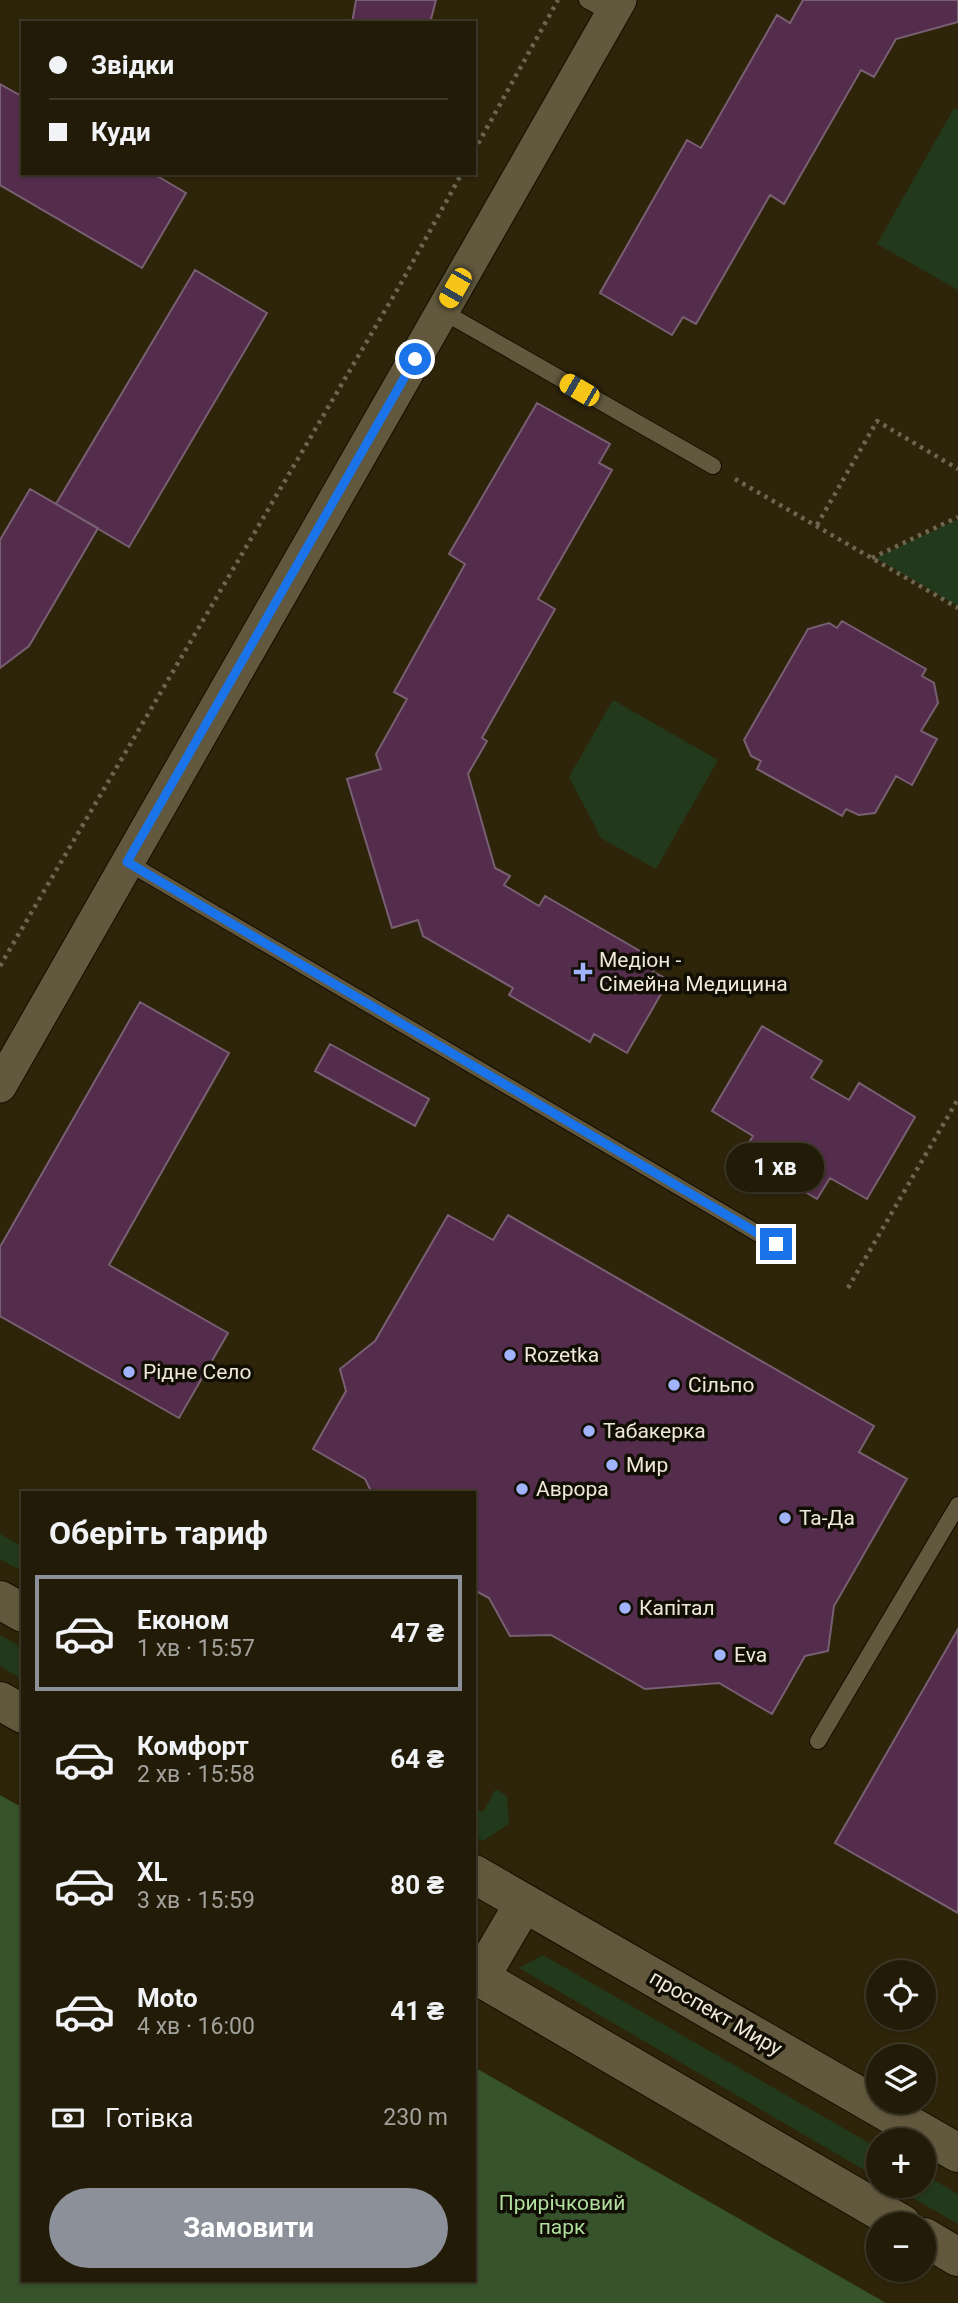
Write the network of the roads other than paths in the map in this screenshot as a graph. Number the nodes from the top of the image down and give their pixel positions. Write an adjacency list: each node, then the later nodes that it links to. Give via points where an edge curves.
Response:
1 (606, 5): 2 (street)
2 (442, 311): 3 (lane); 4 (street)
3 (713, 467)
4 (127, 862): 5 (street); 6 (lane)
5 (0, 1086)
6 (776, 1244)
7 (958, 1505): 12 (lane)
8 (0, 1600): 9 (main road)
9 (21, 1612)
10 (0, 1701): 11 (main road)
11 (21, 1713)
12 (818, 1741)
13 (476, 1875): 14 (main road, проспект Миру)
14 (524, 1903): 15 (main road); 16 (main road, проспект Миру)
15 (477, 1976): 17 (main road)
16 (958, 2153)
17 (881, 2212)
18 (936, 2244): 19 (main road)
19 (958, 2257)

